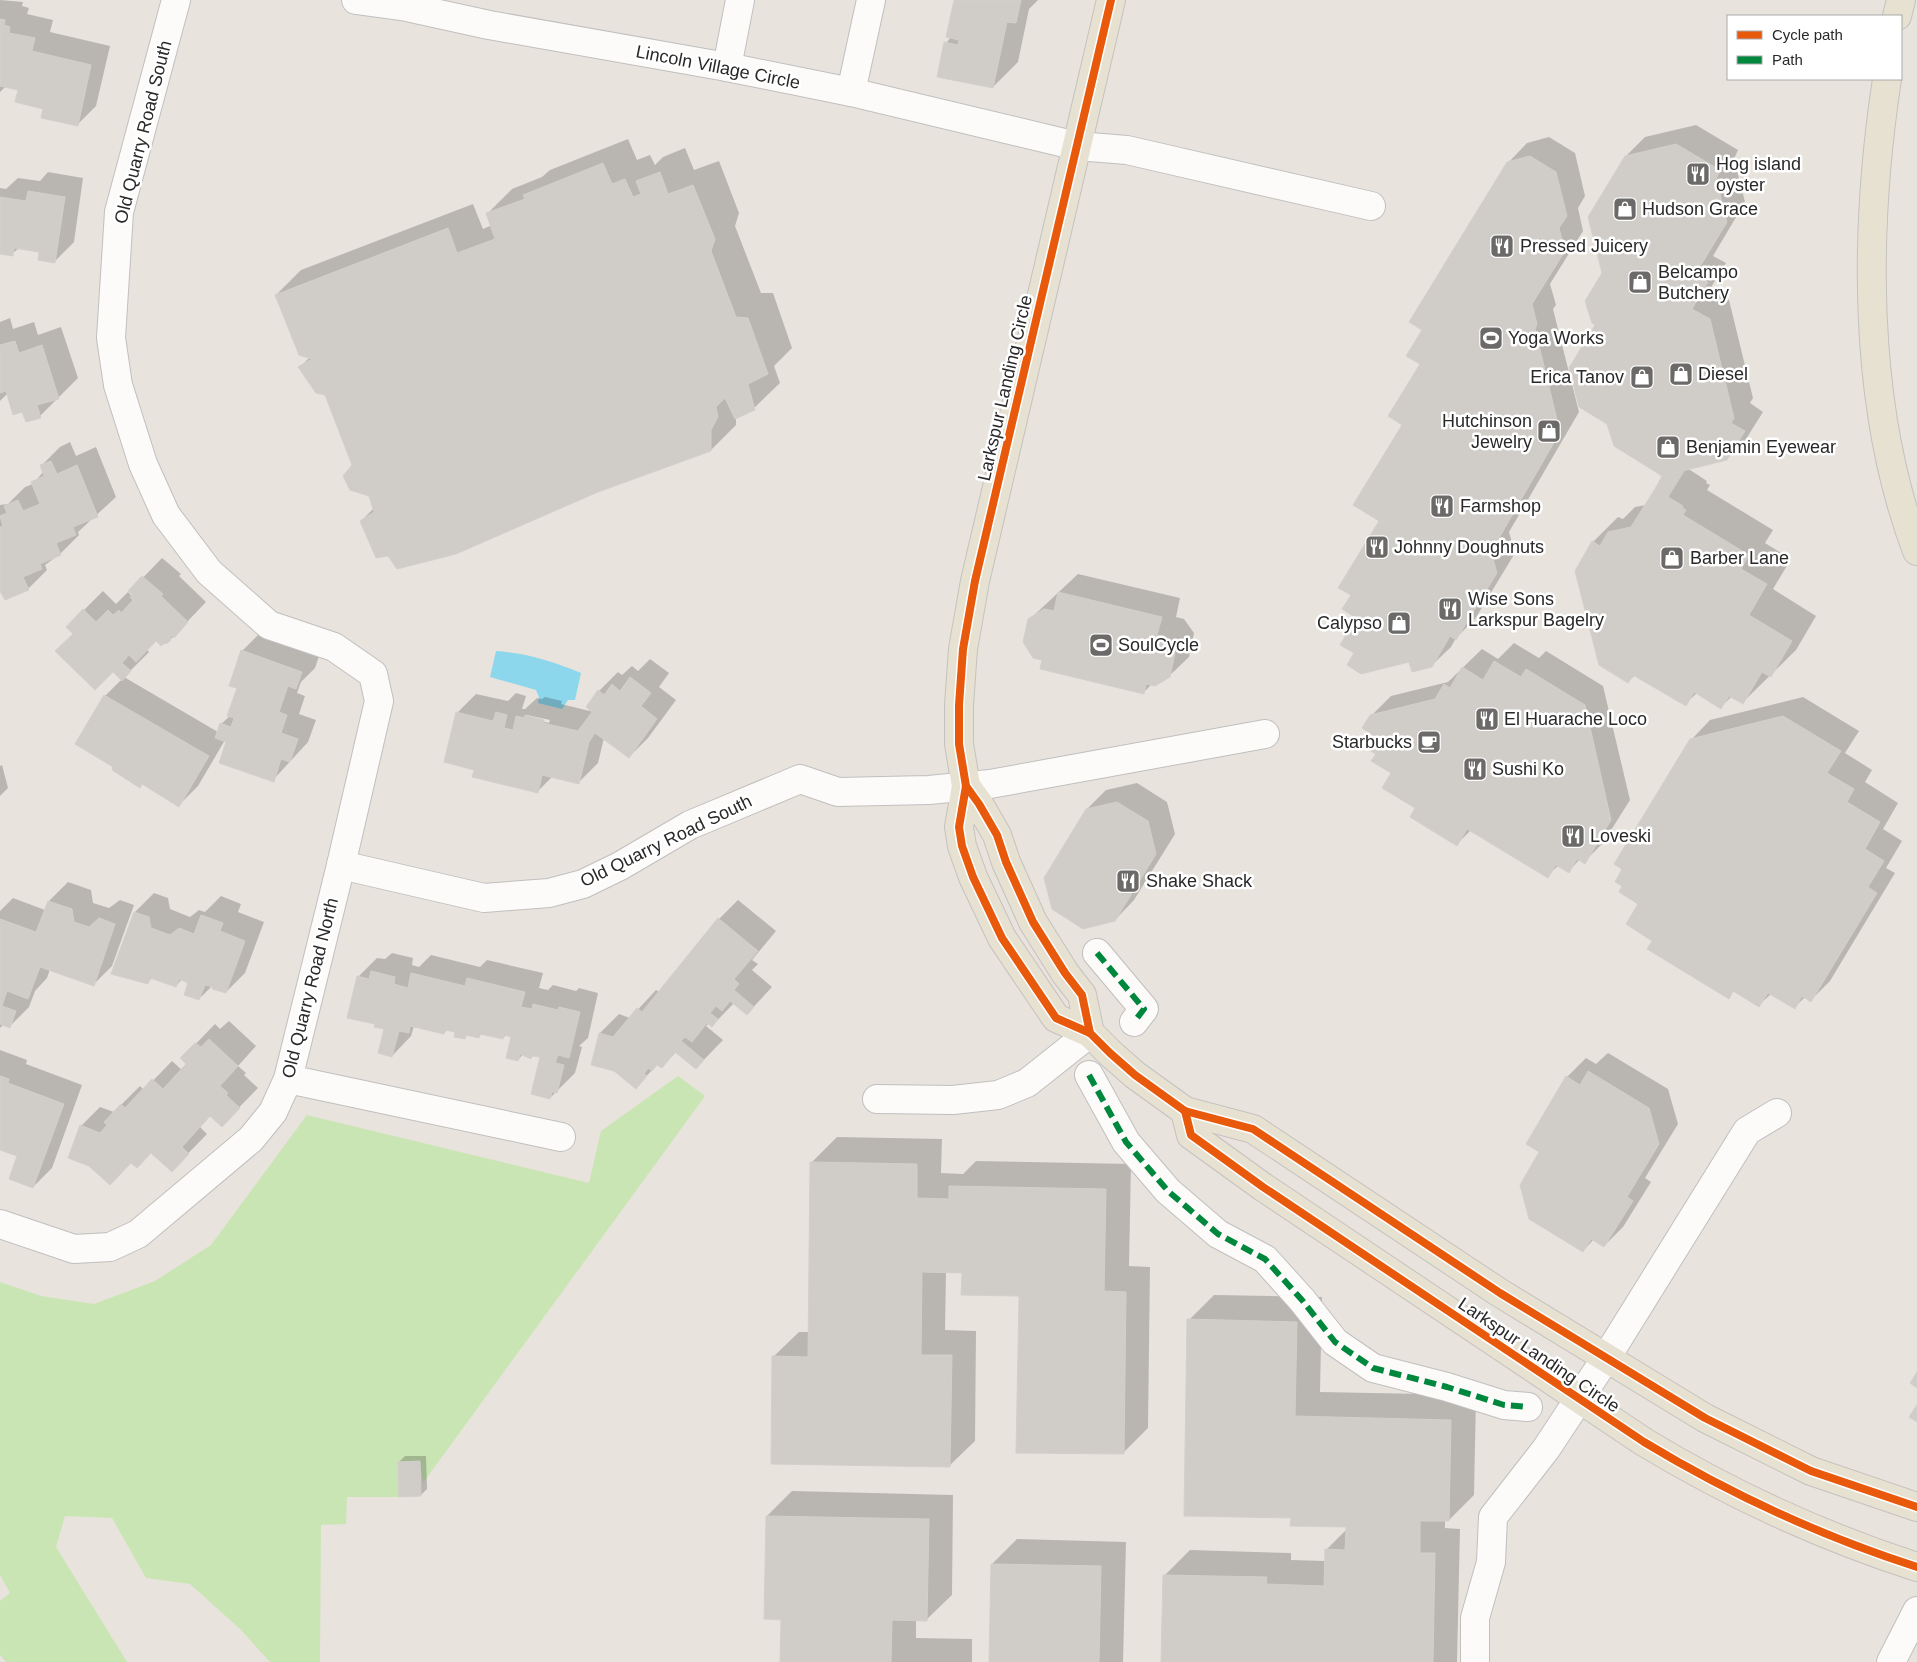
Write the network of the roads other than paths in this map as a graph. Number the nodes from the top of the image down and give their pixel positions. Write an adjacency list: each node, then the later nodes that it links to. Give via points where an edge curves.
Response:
1 (176, 0): 16 (street, Old Quarry Road South, via 120,212 111,338 118,385 143,464 166,515 209,572 269,625 334,648 373,674 379,701)
2 (356, 0): 8 (street, Lincoln Village Circle)
3 (740, 0): 8 (street)
4 (871, 0): 10 (street)
5 (1111, 0): 11 (main road, Larkspur Landing Circle)
6 (1901, 0): 7 (main road)
7 (1898, 15)
8 (727, 67): 10 (street, Lincoln Village Circle)
9 (1887, 80): 13 (main road, via 1873,241 1875,346 1885,430)
10 (851, 92): 11 (street, Lincoln Village Circle)
11 (1078, 146): 12 (street, Lincoln Village Circle, via 1126,150); 15 (main road, Larkspur Landing Circle, via 968,616 959,705 959,744)
12 (1371, 206)
13 (1917, 551)
14 (1265, 734): 15 (street, Old Quarry Road South)
15 (966, 786): 16 (street, Old Quarry Road South, via 838,792 800,779 690,825 583,884 549,894 484,898); 19 (main road, Larkspur Landing Circle, via 996,835 1033,922 1082,995); 19 (main road, Larkspur Landing Circle, via 959,827 962,846 1002,938 1056,1018)
16 (341, 865): 21 (street, Old Quarry Road North)
17 (1097, 953): 18 (street, via 1144,1008)
18 (1134, 1022)
19 (1090, 1032): 22 (street, via 1027,1083 998,1095 953,1100); 23 (main road, Larkspur Landing Circle, via 1135,1075)
20 (1089, 1075): 29 (street, via 1126,1142 1168,1191 1218,1234 1265,1259 1335,1342 1374,1368 1504,1405)
21 (288, 1079): 25 (street); 26 (street, Old Quarry Road North, via 273,1112 251,1139 138,1234 110,1246 74,1249)
22 (876, 1100)
23 (1185, 1111): 27 (main road, Larkspur Landing Circle, via 1253,1129 1500,1293); 28 (main road, Larkspur Landing Circle, via 1191,1134 1308,1219)
24 (1777, 1113): 27 (street, via 1747,1131)
25 (561, 1137)
26 (0, 1224)
27 (1606, 1358): 28 (street); 30 (main road, Larkspur Landing Circle, via 1705,1418 1773,1453 1845,1484)
28 (1578, 1400): 31 (main road, Larkspur Landing Circle, via 1680,1464 1741,1496 1844,1541); 33 (street, via 1546,1449 1493,1517 1491,1562 1475,1618)
29 (1528, 1407)
30 (1917, 1507)
31 (1917, 1567)
32 (1917, 1611): 34 (street)
33 (1475, 1662)
34 (1891, 1662)

